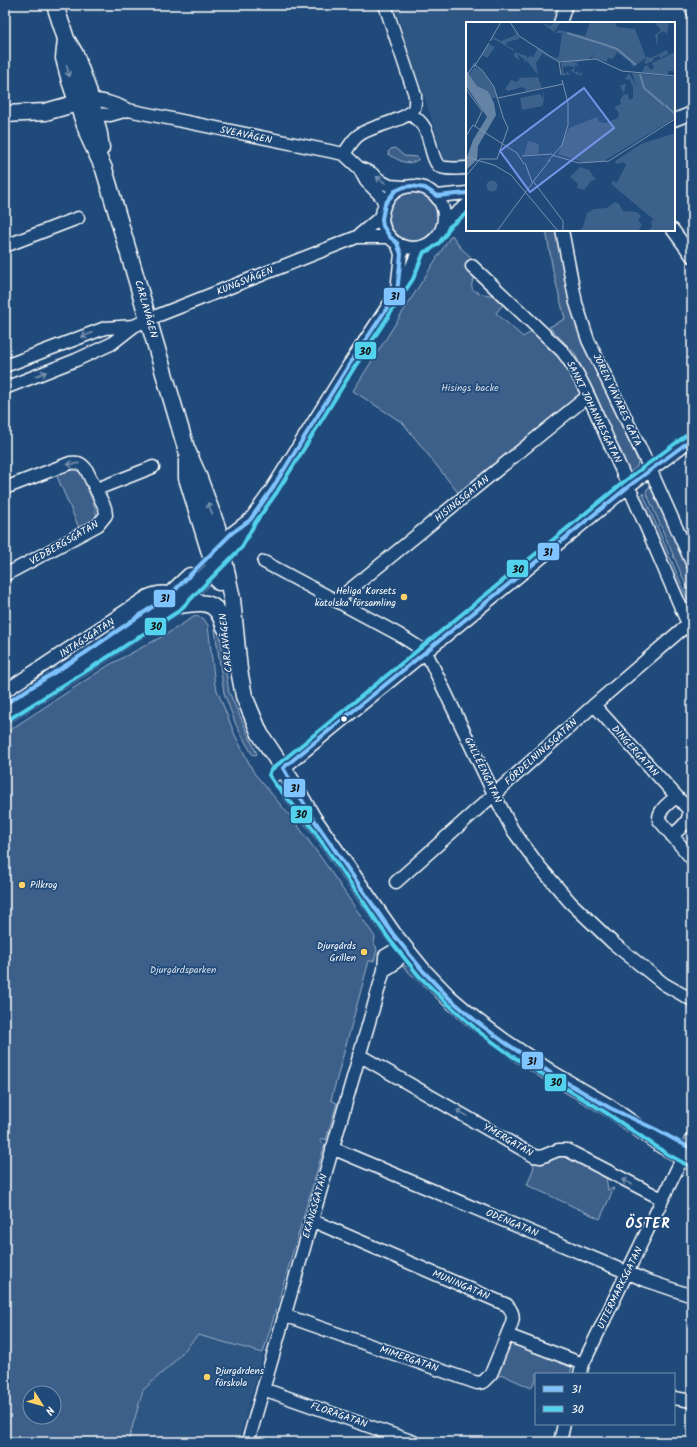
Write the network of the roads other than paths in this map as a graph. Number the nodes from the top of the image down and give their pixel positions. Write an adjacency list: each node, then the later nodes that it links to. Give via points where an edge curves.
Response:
1 (55, 5): 7 (main road, CARLAVÄGEN, via 66,39 75,54)
2 (385, 5): 8 (street, via 415,95 413,110)
3 (566, 5): 6 (street)
4 (689, 5): 5 (street)
5 (692, 10)
6 (560, 22)
7 (86, 108): 10 (main road, SVEAVÄGEN); 12 (street, SVEAVÄGEN, via 110,114 128,110); 31 (main road, CARLAVÄGEN, via 89,137 104,169)
8 (409, 113): 12 (street, via 359,135); 14 (street, via 423,125 440,166)
9 (692, 113): 11 (street)
10 (5, 114)
11 (675, 120)
12 (344, 154): 13 (street)
13 (359, 168): 15 (street, one-way to 13, via 390,186); 19 (street, via 366,181 381,196)
14 (466, 168)
15 (404, 187): 17 (street, via 426,188); 19 (street, via 391,195)
16 (466, 193): 17 (street)
17 (437, 196): 21 (street, via 443,208)
18 (466, 205): 21 (street)
19 (384, 210): 24 (street, KUNGSVÄGEN); 25 (street, via 383,226)
20 (78, 218): 26 (street)
21 (444, 223): 27 (street, via 435,239)
22 (562, 231): 40 (street, JÖREN VÄVARES GATA, via 576,303 588,340)
23 (674, 231): 28 (street)
24 (357, 237): 25 (street, KUNGSVÄGEN); 31 (street, KUNGSVÄGEN)
25 (393, 240): 27 (street, via 405,247); 30 (street, INTAGSGATAN, via 401,254)
26 (5, 246)
27 (420, 247): 30 (street, INTAGSGATAN)
28 (692, 256)
29 (472, 266): 37 (street, SANKT JOHANNESGATAN, via 562,351)
30 (397, 294): 44 (street, INTAGSGATAN, via 349,365 272,489 250,520 232,533)
31 (149, 319): 32 (street, KUNGSVÄGEN); 44 (main road, CARLAVÄGEN, via 186,448 187,478)
32 (134, 326): 33 (street, KUNGSVÄGEN); 34 (street, KUNGSVÄGEN)
33 (105, 328): 34 (street); 35 (street, KUNGSVÄGEN, one-way to 35)
34 (111, 344): 36 (street, KUNGSVÄGEN, one-way to 34)
35 (5, 366)
36 (5, 388)
37 (588, 396): 41 (street, SANKT JOHANNESGATAN); 49 (street, HISINGSGATAN)
38 (692, 438): 40 (street)
39 (153, 467): 43 (street)
40 (651, 471): 41 (street); 46 (street, JÖREN VÄVARES GATA)
41 (629, 486): 51 (street, SANKT JOHANNESGATAN); 52 (street)
42 (5, 488): 43 (street, one-way to 42, via 83,464 78,462)
43 (97, 489): 47 (street, VEDBERGSGATAN, via 106,515 98,525)
44 (218, 556): 48 (main road, INTAGSGATAN); 50 (main road, CARLAVÄGEN); 57 (main road, CARLAVÄGEN, via 232,599 244,696)
45 (264, 562): 49 (street)
46 (692, 563)
47 (5, 576)
48 (173, 600): 50 (main road, via 213,606); 53 (street, INTAGSGATAN, via 165,592 148,596); 54 (main road, INTAGSGATAN); 56 (main road, INTAGSGATAN, via 88,663)
49 (336, 601): 52 (street)
50 (225, 627): 57 (main road, CARLAVÄGEN, via 229,674 237,703 251,739)
51 (690, 628): 55 (street, FÖRDELNINGSGATAN)
52 (426, 652): 57 (street); 58 (street, GALLÉENGATAN)
53 (5, 691)
54 (5, 704)
55 (594, 705): 58 (street, FÖRDELNINGSGATAN); 59 (street, DINGERGATAN)
56 (5, 715)
57 (279, 771): 63 (main road, CARLAVÄGEN, via 292,782 312,817)
58 (494, 794): 62 (street, FÖRDELNINGSGATAN); 64 (street, GALLÉENGATAN, via 512,829 570,902 613,943 664,984)
59 (676, 797): 60 (street, via 658,815); 60 (street, DINGERGATAN, via 690,813 689,818)
60 (672, 836): 61 (street)
61 (692, 859)
62 (396, 882)
63 (404, 949): 65 (street, EKÄNGSGATAN, via 399,960 384,970); 67 (main road, CARLAVÄGEN, via 449,998 504,1042 610,1108 662,1145)
64 (692, 1000)
65 (359, 1055): 66 (street, EKÄNGSGATAN); 68 (street, YMERGATAN, one-way to 65, via 567,1150 558,1150 541,1157 534,1156)
66 (332, 1148): 69 (street, EKÄNGSGATAN); 70 (street, ODENGATAN)
67 (689, 1150): 68 (street, UTTERMARKSGATAN)
68 (662, 1199): 70 (street, UTTERMARKSGATAN)
69 (311, 1220): 72 (street, EKÄNGSGATAN); 73 (street, MUNINGATAN, via 507,1305 512,1310 513,1319)
70 (628, 1272): 71 (street, ODENGATAN); 74 (street, UTTERMARKSGATAN)
71 (692, 1296)
72 (284, 1315): 73 (street, MIMERGATAN, via 477,1383 483,1382 491,1374); 75 (street, EKÄNGSGATAN)
73 (507, 1335): 74 (street)
74 (581, 1369)
75 (263, 1389): 79 (street, EKÄNGSGATAN); 80 (street, FLORAGATAN)
76 (675, 1398): 77 (street)
77 (692, 1401)
78 (564, 1425): 81 (street)
79 (248, 1442)
80 (414, 1442)
81 (560, 1442)

